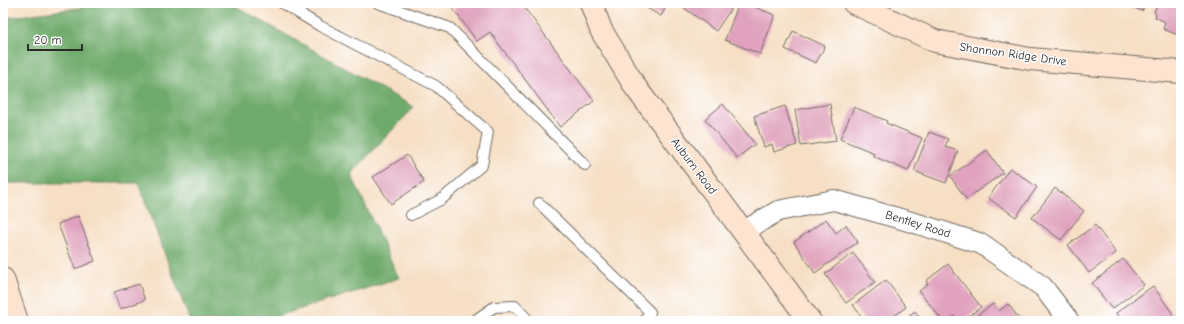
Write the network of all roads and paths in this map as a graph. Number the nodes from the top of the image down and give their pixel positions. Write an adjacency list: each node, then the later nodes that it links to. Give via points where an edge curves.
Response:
1 (282, 3): 8 (lane, via 320,26 436,86 488,132 482,165 442,200)
2 (378, 3): 6 (lane, via 450,28)
3 (592, 3): 9 (street, Auburn Road, via 601,30 636,88)
4 (854, 3): 5 (street, Shannon Ridge Drive, via 935,42 1030,59)
5 (1181, 72)
6 (585, 165)
7 (539, 203): 14 (lane, via 650,312)
8 (411, 215)
9 (744, 232): 15 (street, Auburn Road); 16 (street, Bentley Road, via 778,211 834,200 982,244 1043,287)
10 (3, 279): 11 (street)
11 (17, 321)
12 (474, 321): 13 (lane, via 494,307 515,306)
13 (529, 321)
14 (644, 321)
15 (810, 321)
16 (1069, 321)

